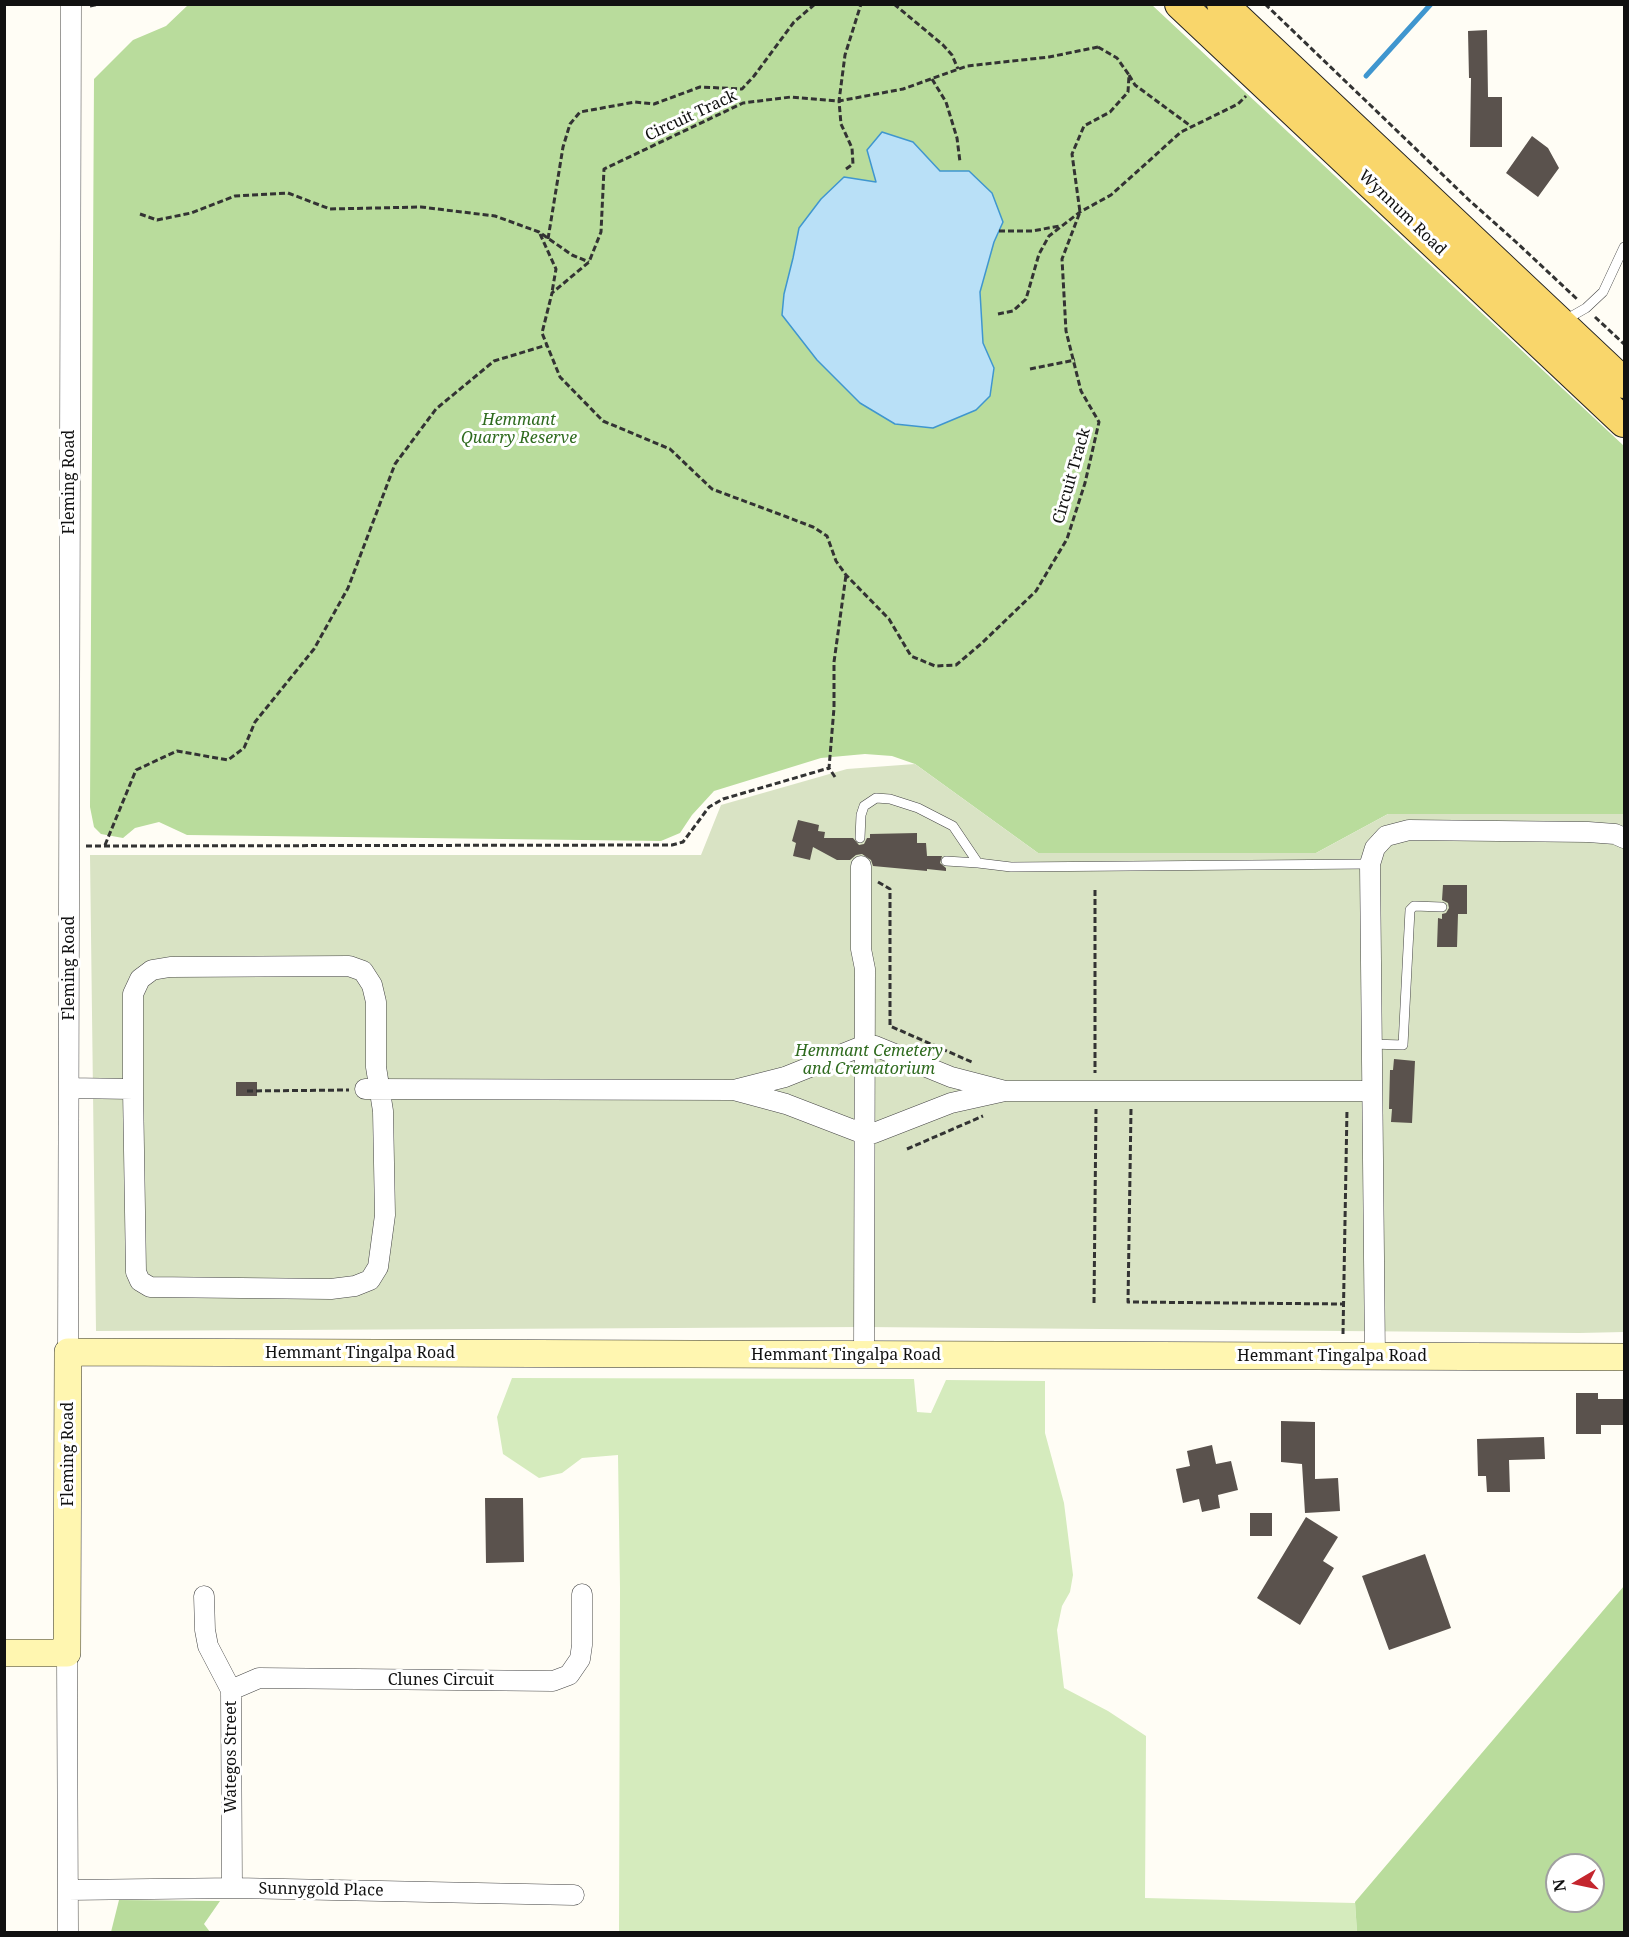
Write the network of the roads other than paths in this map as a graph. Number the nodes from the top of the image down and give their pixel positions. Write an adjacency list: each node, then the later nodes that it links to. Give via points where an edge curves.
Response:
1 (71, 4): 19 (street, Fleming Road)
2 (1180, 4): 7 (main road, Wynnum Road)
3 (1222, 4): 5 (main road, Wynnum Road)
4 (1624, 247): 5 (lane, via 1603,292 1586,308)
5 (1560, 323): 6 (main road, Wynnum Road)
6 (1624, 383)
7 (1624, 422)
8 (861, 838): 11 (lane, via 864,806 876,798 890,799 953,826)
9 (1624, 838): 12 (street, via 1588,832 1408,830 1386,836 1375,848)
10 (946, 861): 11 (lane)
11 (978, 863): 12 (lane, via 1011,867)
12 (1370, 864): 15 (street)
13 (861, 874): 16 (street)
14 (1442, 907): 15 (lane, via 1414,906 1410,910 1403,1045)
15 (1371, 1044): 24 (street)
16 (865, 1045): 17 (street); 18 (street); 27 (street)
17 (785, 1077): 22 (street); 26 (street)
18 (951, 1077): 23 (street); 25 (street)
19 (69, 1088): 20 (street); 29 (street, Fleming Road)
20 (133, 1089): 21 (street, via 133,994 140,979 152,970 349,966 363,970 376,1002); 21 (street, via 136,1272 140,1281 150,1287 331,1289 370,1280 378,1267 385,1215 383,1111)
21 (372, 1089): 22 (street)
22 (734, 1090): 26 (street)
23 (1005, 1091): 24 (street, via 1130,1100); 25 (street)
24 (1372, 1091): 28 (street)
25 (951, 1103): 27 (street)
26 (786, 1104): 27 (street)
27 (864, 1134): 30 (street)
28 (1375, 1345): 30 (street, Hemmant Tingalpa Road); 31 (street, Hemmant Tingalpa Road)
29 (68, 1352): 30 (street, Hemmant Tingalpa Road); 35 (street, Fleming Road)
30 (864, 1355)
31 (1624, 1357)
32 (582, 1594): 36 (street, Clunes Circuit, via 580,1659 569,1675 553,1681 259,1678)
33 (204, 1596): 36 (street, Wategos Street, via 208,1646)
34 (4, 1653): 35 (street)
35 (67, 1653): 38 (street, Fleming Road)
36 (231, 1690): 37 (street, Wategos Street)
37 (232, 1888): 38 (street, Sunnygold Place); 39 (street, Sunnygold Place)
38 (68, 1890): 40 (street, Fleming Road)
39 (574, 1895)
40 (68, 1932)

